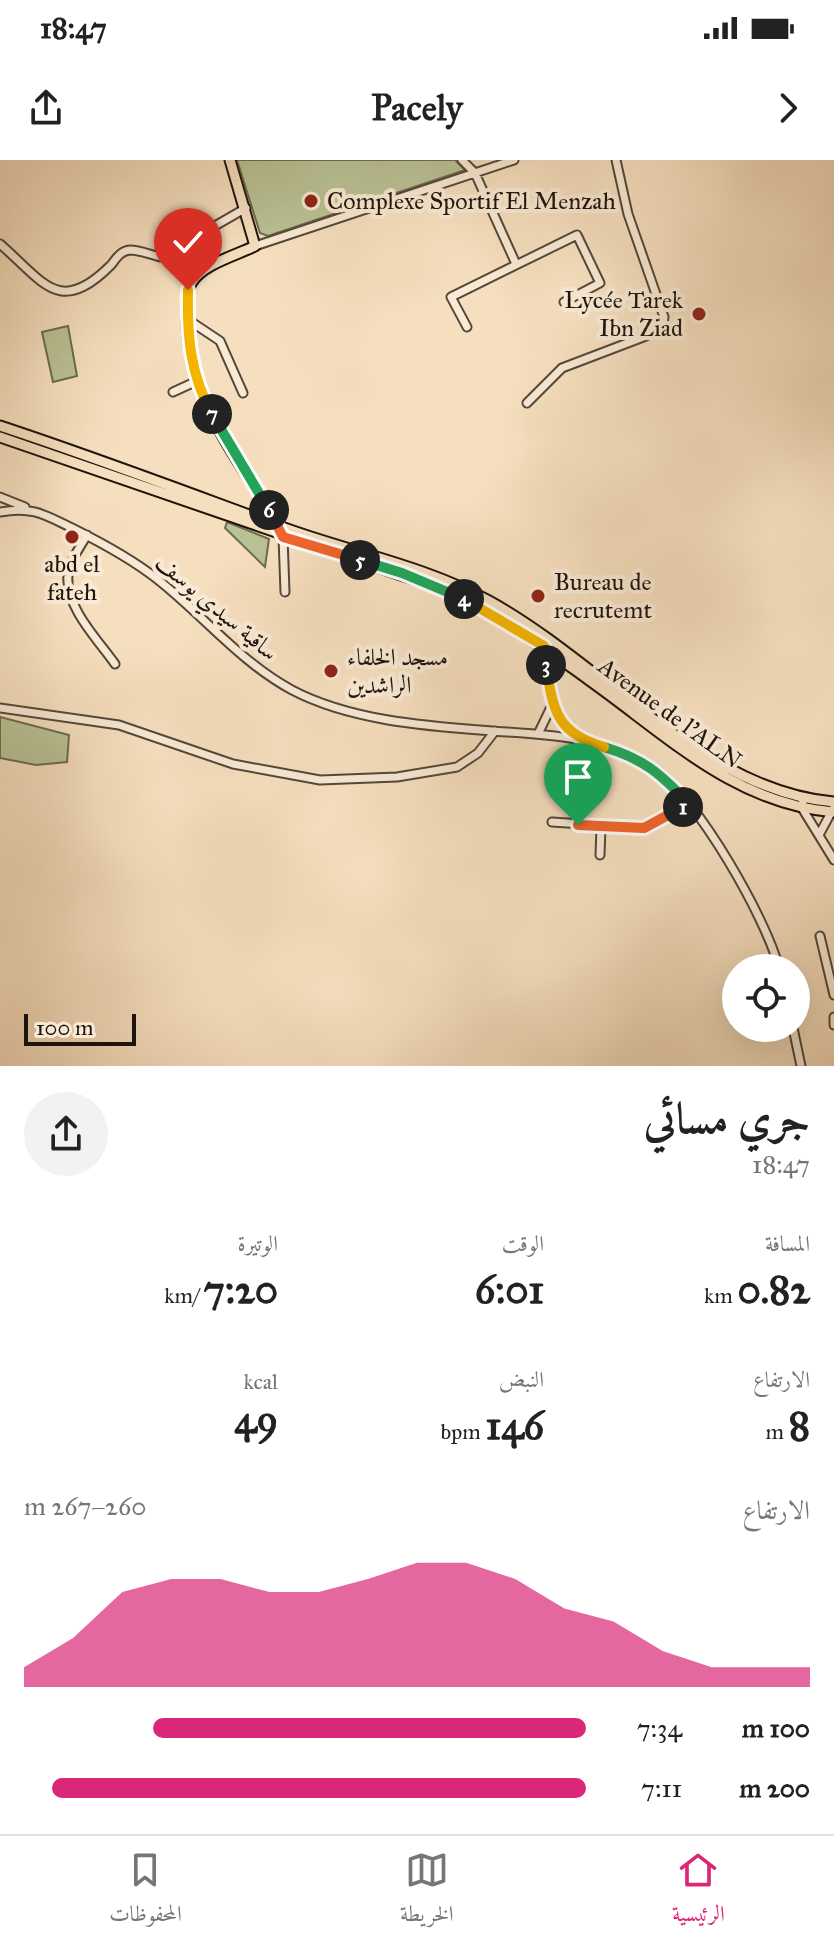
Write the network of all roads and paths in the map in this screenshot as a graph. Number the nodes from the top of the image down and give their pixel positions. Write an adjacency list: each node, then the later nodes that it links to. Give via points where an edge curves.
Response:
1 (230, 160): 6 (main road)
2 (462, 160): 5 (street)
3 (514, 160): 5 (street)
4 (616, 160): 16 (street, via 663,324 646,336 562,368)
5 (475, 173): 8 (street); 9 (street)
6 (246, 208): 7 (street, via 161,257 126,251 82,289 66,294 53,290); 8 (main road)
7 (0, 244)
8 (255, 246): 11 (main road, via 193,279)
9 (516, 264): 10 (street, via 577,235 600,283); 12 (street, via 451,297)
10 (564, 302)
11 (187, 319): 13 (main road); 15 (street, via 220,341)
12 (467, 327)
13 (197, 381): 14 (street); 22 (main road, via 225,439)
14 (173, 392)
15 (243, 393)
16 (527, 403)
17 (0, 426): 22 (main road, via 193,492)
18 (0, 437): 22 (main road)
19 (0, 497): 20 (street, ساقية سيدي يوسف)
20 (27, 508): 21 (street); 23 (street, ساقية سيدي يوسف)
21 (0, 512)
22 (282, 532): 24 (street); 25 (main road, via 439,578 488,600)
23 (87, 535): 26 (street, via 68,574 69,590); 29 (street, ساقية سيدي يوسف, via 157,579 252,666 293,690 327,706 368,715)
24 (285, 592)
25 (546, 643): 27 (street); 32 (main road, via 728,772)
26 (115, 664)
27 (552, 705): 30 (street); 31 (street)
28 (0, 708): 29 (street, via 119,725 233,764 320,780 431,774 457,767 478,753)
29 (495, 731): 30 (street, ساقية سيدي يوسف)
30 (539, 732): 31 (street, ساقية سيدي يوسف)
31 (576, 739): 33 (street, ساقية سيدي يوسف, via 629,754 657,771)
32 (802, 803): 34 (main road); 37 (street)
33 (689, 804): 36 (street, via 644,828); 41 (street, ساقية سيدي يوسف, via 749,900)
34 (833, 807): 37 (street)
35 (552, 822): 36 (street)
36 (601, 827): 38 (street)
37 (819, 835): 39 (street)
38 (600, 855)
39 (834, 860)
40 (820, 936): 42 (street)
41 (773, 954)
42 (834, 995)
43 (834, 1017): 44 (street)
44 (834, 1025)
45 (796, 1042): 46 (street)
46 (801, 1066)

